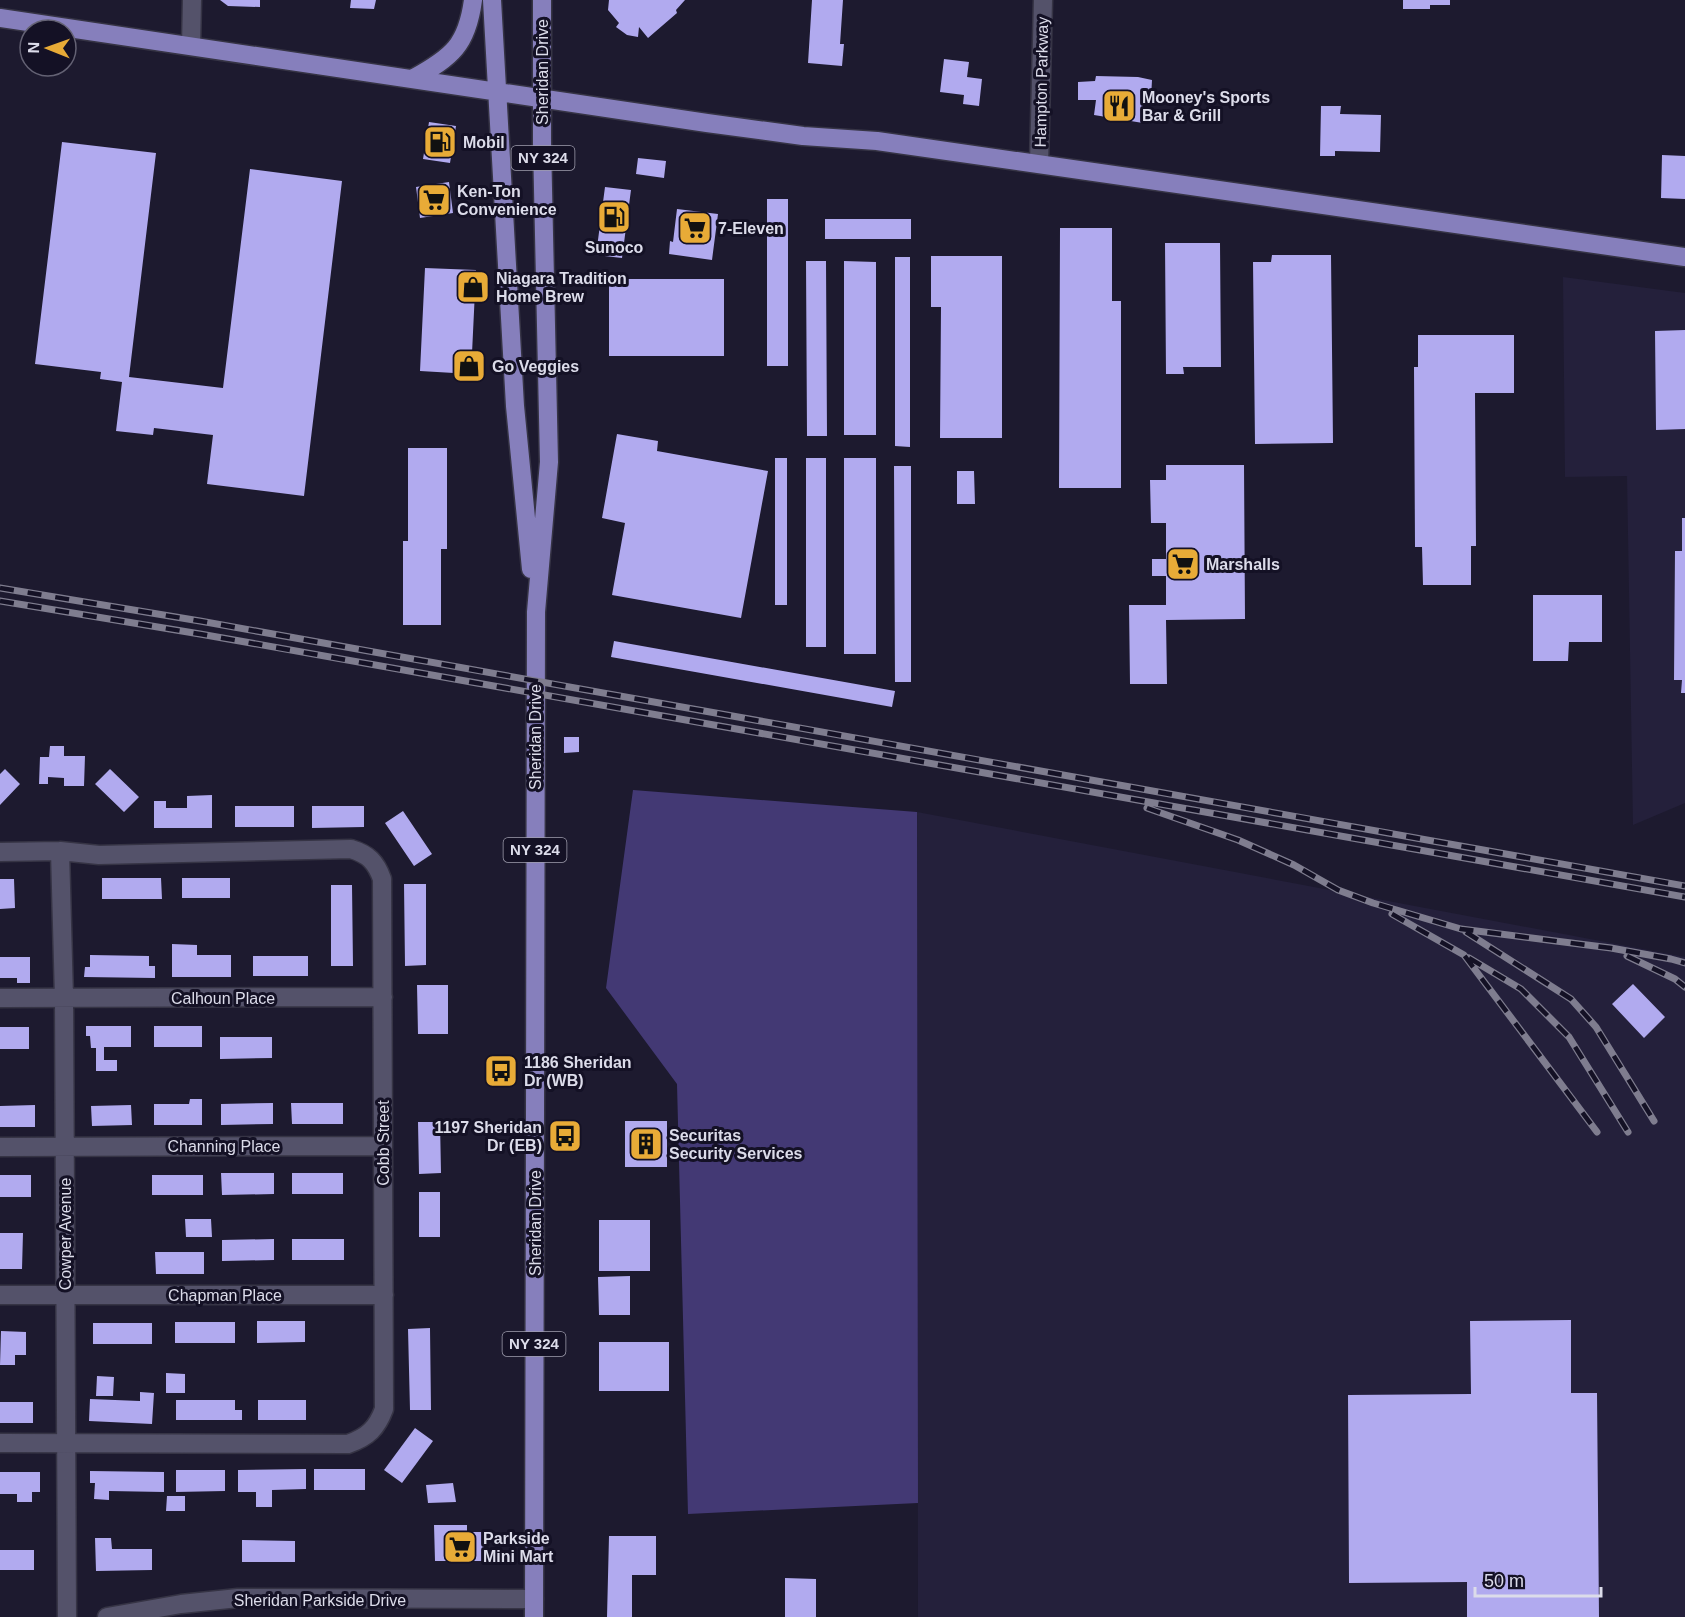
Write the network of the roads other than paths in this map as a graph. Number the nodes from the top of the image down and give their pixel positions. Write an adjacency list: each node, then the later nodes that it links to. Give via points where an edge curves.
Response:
1 (192, 0): 7 (street)
2 (473, 0): 8 (main road, via 470,19 457,48)
3 (492, 0): 9 (main road, Sheridan Drive / NY 324)
4 (542, 0): 10 (main road, Sheridan Drive / NY 324)
5 (1043, 0): 11 (street, Hampton Parkway)
6 (0, 18): 7 (main road)
7 (191, 46): 8 (main road)
8 (414, 78): 9 (main road)
9 (497, 90): 10 (main road); 13 (main road, Sheridan Drive / NY 324, via 515,406)
10 (541, 97): 11 (main road, via 803,136 877,141); 13 (main road, Sheridan Drive / NY 324, via 549,462)
11 (1039, 164): 12 (main road)
12 (1685, 257)
13 (536, 612): 28 (main road, Sheridan Drive / NY 324)
14 (60, 851): 15 (street); 16 (street, Cobb Street, via 99,855 351,849 362,853 378,867 382,879); 18 (street, Cowper Avenue)
15 (0, 852)
16 (383, 996): 18 (street, Calhoun Place); 20 (street, Cobb Street)
17 (0, 998): 18 (street, Calhoun Place)
18 (64, 998): 19 (street, Cowper Avenue)
19 (65, 1146): 20 (street, Channing Place); 21 (street, Channing Place); 22 (street, Cowper Avenue)
20 (383, 1146): 23 (street, Cobb Street)
21 (0, 1147)
22 (66, 1294): 23 (street, Chapman Place); 24 (street, Chapman Place); 26 (street, Cowper Avenue)
23 (384, 1294): 26 (street, Cobb Street, via 384,1409 380,1422 362,1439 348,1443)
24 (0, 1295)
25 (0, 1443): 26 (street)
26 (66, 1443): 29 (street, Cowper Avenue)
27 (292, 1608): 28 (street, Sheridan Parkside Drive); 30 (street, Sheridan Parkside Drive, via 238,1598)
28 (534, 1608)
29 (68, 1617)
30 (107, 1617)

